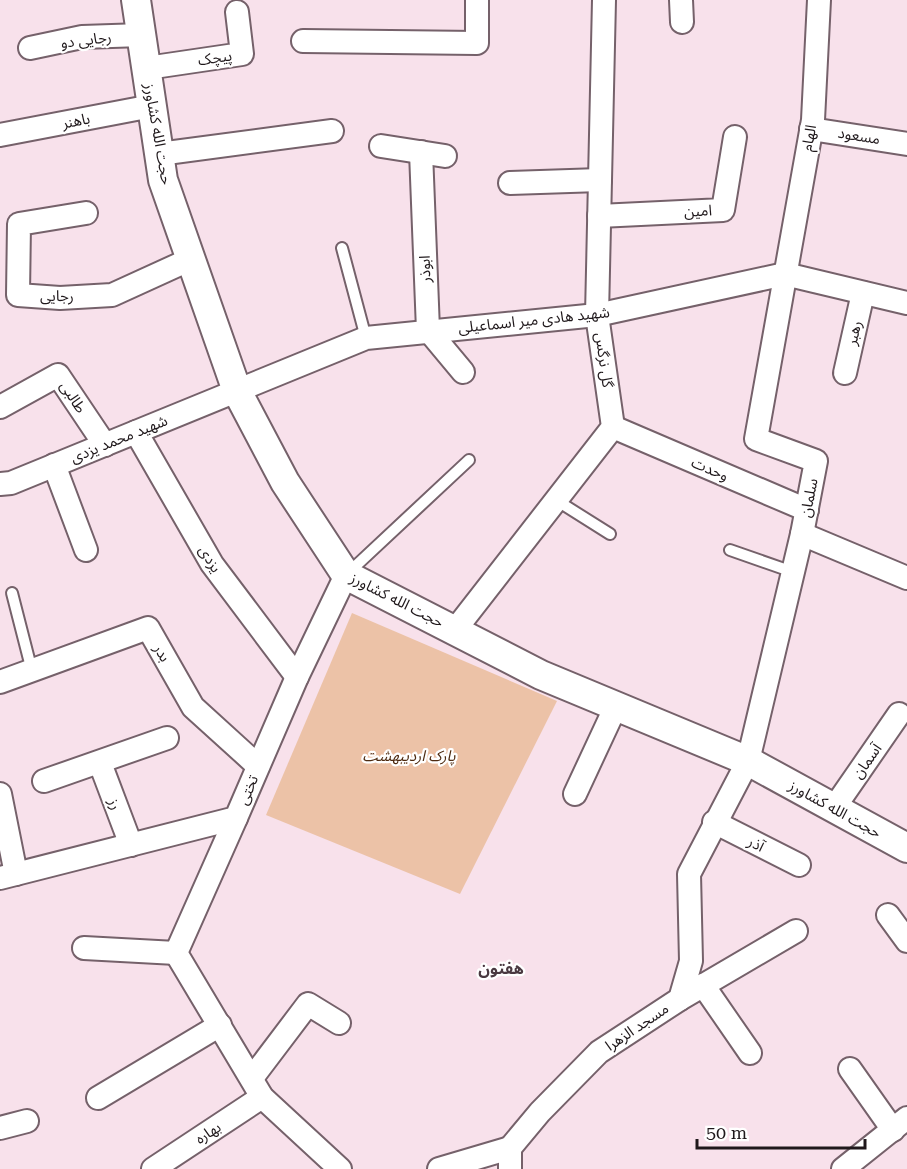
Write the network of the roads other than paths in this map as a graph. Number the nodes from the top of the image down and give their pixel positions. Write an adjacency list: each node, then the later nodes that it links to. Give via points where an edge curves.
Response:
1 (136, 0): 6 (street, حجت الله کشاورز)
2 (477, 0): 7 (street, via 477,44)
3 (604, 0): 20 (street, گل نرگس)
4 (819, 0): 11 (street, الهام)
5 (237, 12): 9 (street, پیچک, via 242,54)
6 (142, 35): 8 (street, رجایی دو, via 82,37); 9 (street, حجت الله کشاورز)
7 (303, 41)
8 (30, 48)
9 (147, 68): 10 (street, حجت الله کشاورز)
10 (152, 106): 13 (street, باهنر); 18 (street, حجت الله کشاورز)
11 (811, 129): 15 (street, مسعود); 26 (street, الهام)
12 (332, 131): 18 (street)
13 (0, 135)
14 (735, 137): 23 (street, امین, via 723,210)
15 (907, 144)
16 (381, 146): 17 (street)
17 (421, 152): 19 (street); 30 (street, ابوذر)
18 (159, 154): 25 (street, حجت الله کشاورز, via 163,180)
19 (445, 156)
20 (600, 180): 21 (street); 23 (street, گل نرگس)
21 (510, 183)
22 (86, 213): 25 (street, رجایی, via 19,224 18,295 60,298 112,294)
23 (599, 216): 29 (street, گل نرگس)
24 (342, 248): 31 (lane)
25 (191, 259): 34 (street, حجت الله کشاورز)
26 (785, 274): 27 (street, شهید هادی میر اسماعیلی); 29 (street, شهید هادی میر اسماعیلی); 43 (street, سلمان, via 756,439 816,461)
27 (863, 292): 28 (street, شهید هادی میر اسماعیلی); 33 (street, رهبر)
28 (907, 303)
29 (597, 315): 30 (street, شهید هادی میر اسماعیلی); 36 (street, گل نرگس)
30 (428, 330): 31 (street, شهید هادی میر اسماعیلی); 32 (street)
31 (366, 338): 34 (street, شهید هادی میر اسماعیلی)
32 (462, 372)
33 (845, 373)
34 (237, 392): 37 (street, شهید محمد یزدی); 49 (street, حجت الله کشاورز, via 285,482)
35 (0, 407): 38 (street, طالبی, via 58,375)
36 (613, 427): 42 (street); 43 (street, وحدت)
37 (136, 432): 38 (street, شهید محمد یزدی); 54 (street, یزدی, via 212,564)
38 (105, 445): 40 (street, شهید محمد یزدی)
39 (469, 460): 49 (lane)
40 (54, 465): 41 (street, شهید محمد یزدی); 46 (street)
41 (0, 484)
42 (556, 500): 44 (lane); 52 (street)
43 (807, 510): 45 (street, سلمان)
44 (610, 534)
45 (802, 534): 48 (street, سلمان); 50 (street)
46 (86, 550)
47 (730, 550): 48 (lane)
48 (793, 572): 59 (street, سلمان)
49 (346, 575): 52 (street, حجت الله کشاورز); 54 (street, تختی)
50 (907, 578)
51 (12, 592): 53 (lane)
52 (455, 630): 56 (street, حجت الله کشاورز, via 541,675)
53 (32, 671): 55 (street, بدر); 61 (street, بدر, via 148,628 193,707)
54 (297, 677): 61 (street, تختی)
55 (0, 682)
56 (616, 706): 59 (street, حجت الله کشاورز); 63 (street)
57 (899, 714): 65 (street, آسمان)
58 (167, 738): 60 (street)
59 (748, 761): 65 (street, حجت الله کشاورز); 67 (street, مسجد الزهرا)
60 (100, 762): 62 (street); 68 (street, رز)
61 (258, 766): 66 (street, تختی)
62 (45, 781)
63 (575, 794)
64 (1, 802): 71 (street)
65 (834, 808): 69 (street, حجت الله کشاورز)
66 (236, 818): 68 (street, تختی); 76 (street)
67 (714, 822): 70 (street, آذر); 78 (street, مسجد الزهرا, via 689,874 691,961)
68 (131, 844): 71 (street, تختی)
69 (907, 848)
70 (799, 865)
71 (8, 876)
72 (888, 915): 74 (street)
73 (796, 931): 77 (street)
74 (907, 941)
75 (84, 948): 76 (street)
76 (176, 952): 80 (street)
77 (703, 985): 78 (street); 81 (street)
78 (680, 999): 88 (street, مسجد الزهرا, via 599,1052 540,1112)
79 (339, 1023): 83 (street, بهاره, via 308,1004)
80 (220, 1025): 83 (street); 84 (street)
81 (750, 1053)
82 (850, 1069): 86 (street)
83 (257, 1088): 89 (street, بهاره); 90 (street)
84 (98, 1098)
85 (27, 1120): 87 (street)
86 (900, 1124): 92 (street)
87 (0, 1128)
88 (510, 1158): 91 (street)
89 (153, 1169)
90 (340, 1169)
91 (439, 1169)
92 (843, 1169)

